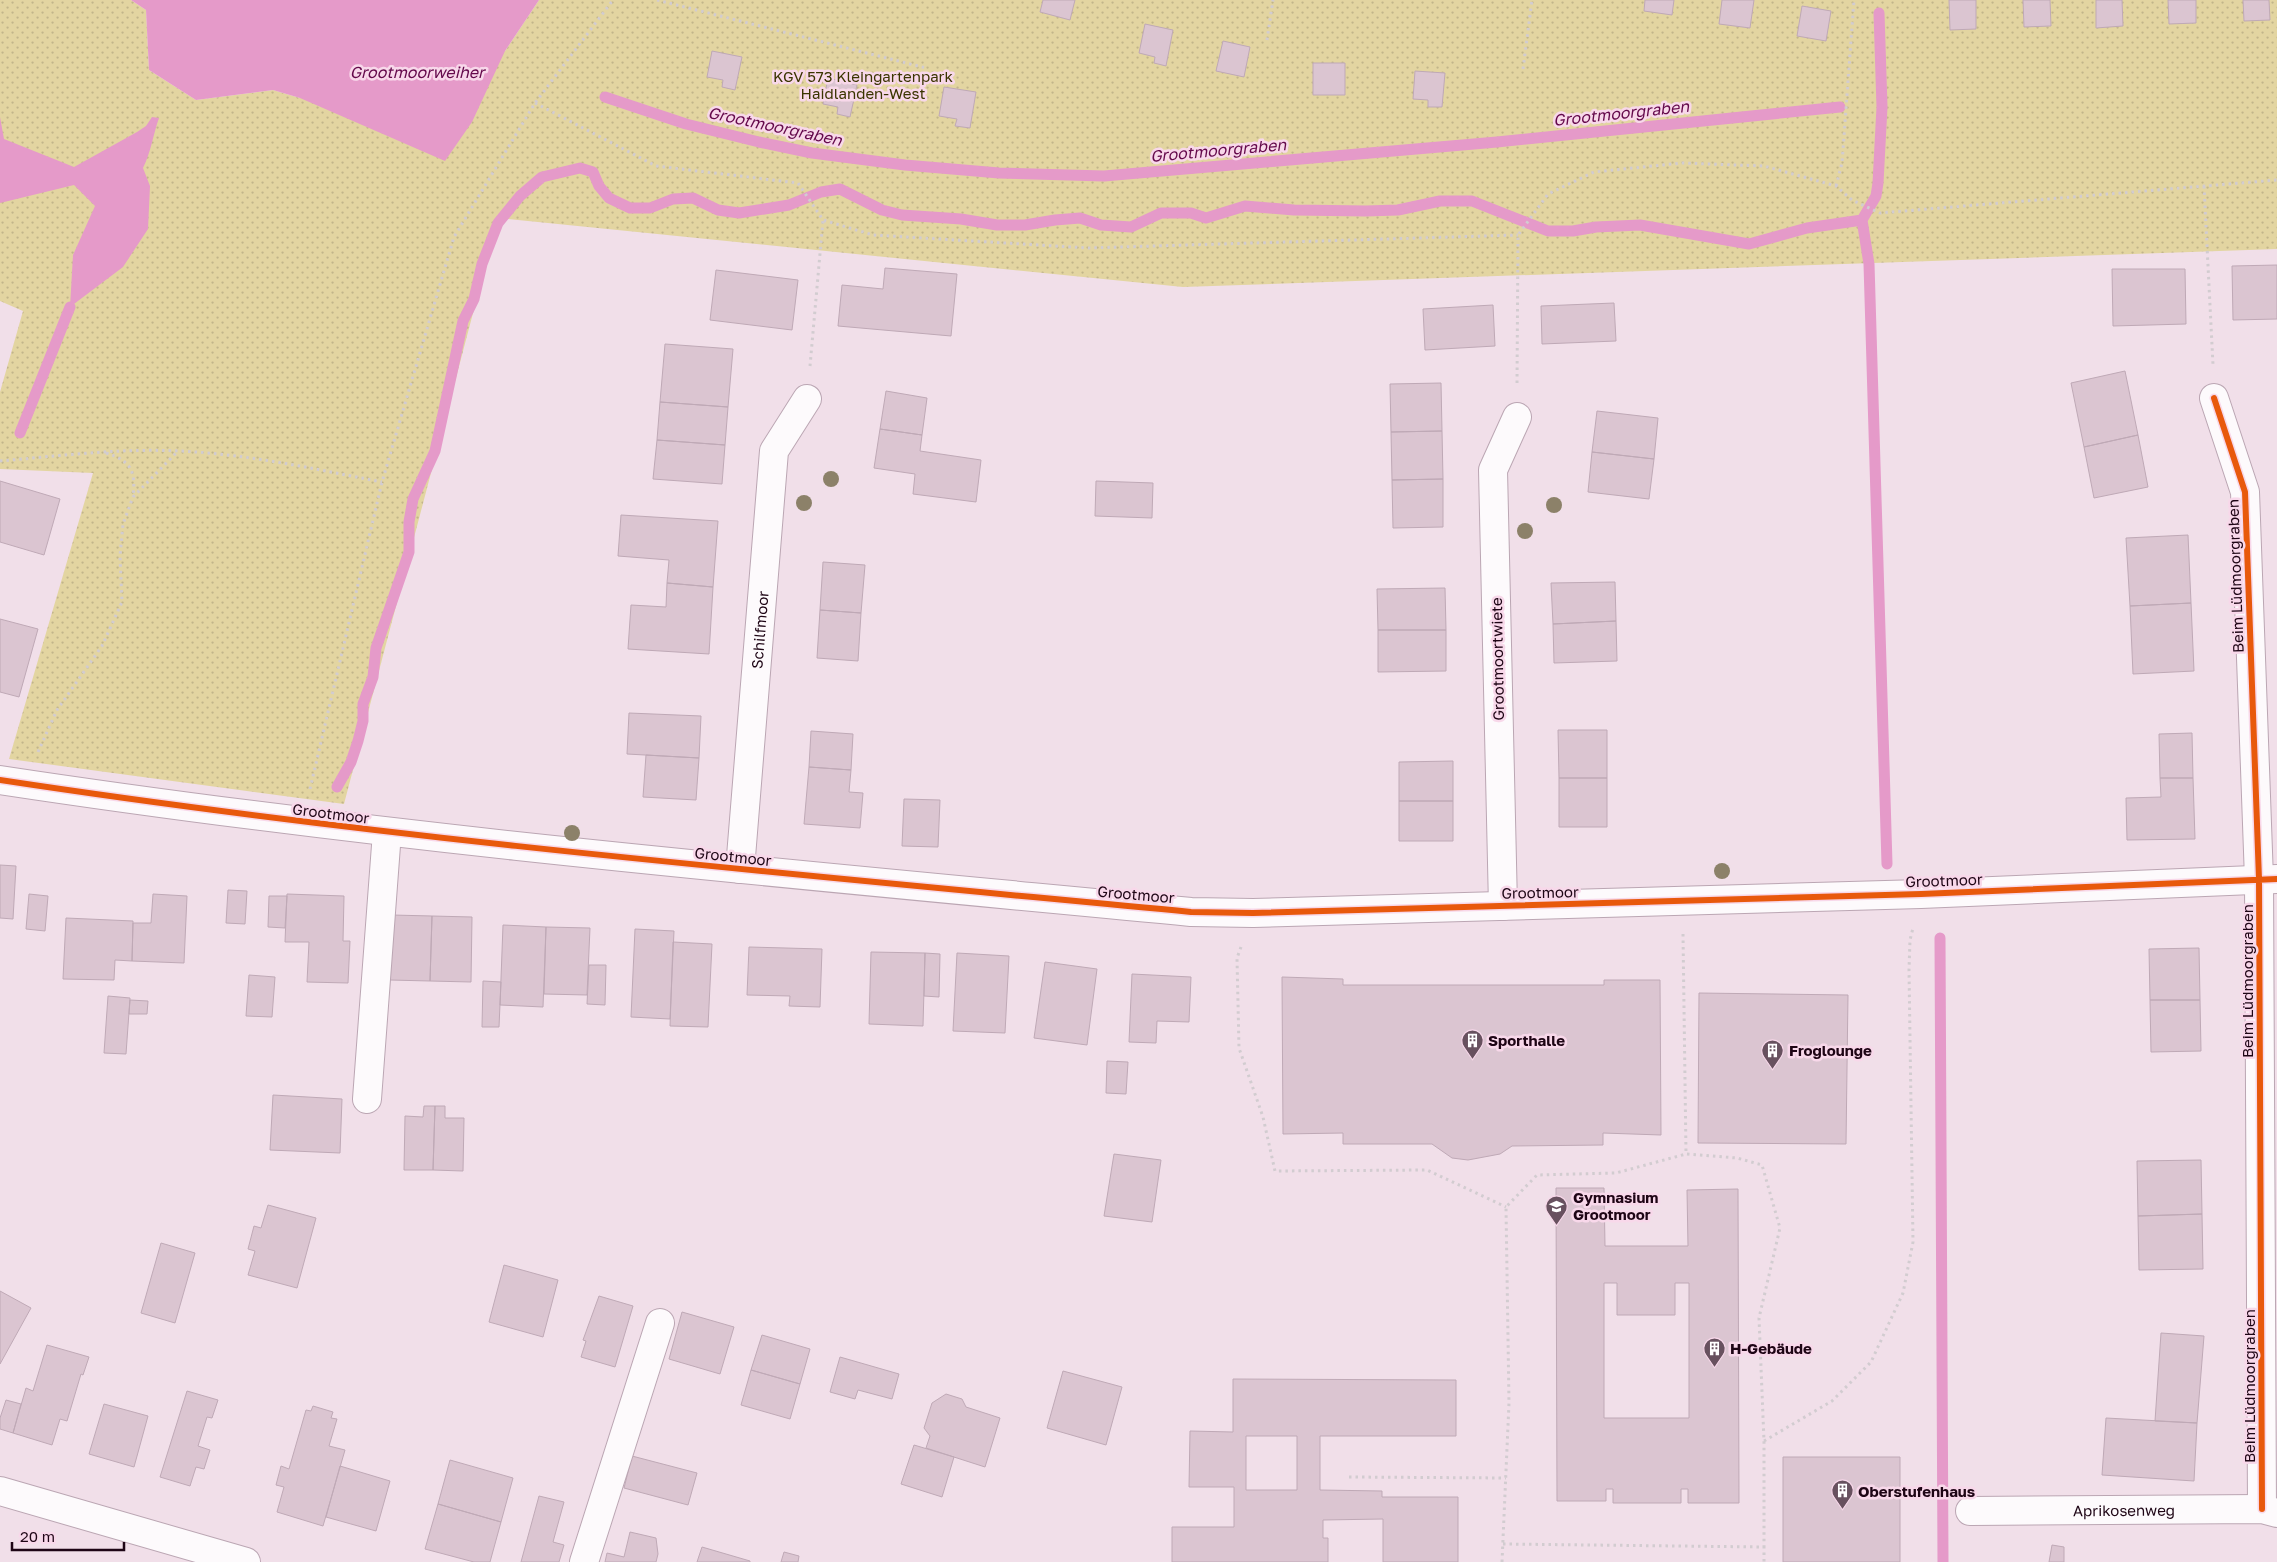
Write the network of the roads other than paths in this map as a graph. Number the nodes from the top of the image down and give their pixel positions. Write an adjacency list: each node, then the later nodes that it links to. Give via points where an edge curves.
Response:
1 (2214, 398): 7 (street, Beim Lüdmoorgraben, via 2245,492)
2 (807, 399): 6 (street, Schilfmoor, via 774,451)
3 (1517, 416): 8 (street, Grootmoortwiete, via 1493,470)
4 (0, 780): 5 (street, Grootmoor)
5 (387, 832): 6 (street, Grootmoor); 9 (street)
6 (740, 869): 8 (street, Grootmoor, via 1191,912)
7 (2268, 879): 8 (street, Grootmoor, via 1921,894); 13 (street, Beim Lüdmoorgraben)
8 (1503, 906)
9 (367, 1099)
10 (660, 1323): 15 (street)
11 (0, 1492): 14 (street)
12 (1970, 1511): 13 (street, Aprikosenweg)
13 (2270, 1511)
14 (246, 1562)
15 (584, 1562)

